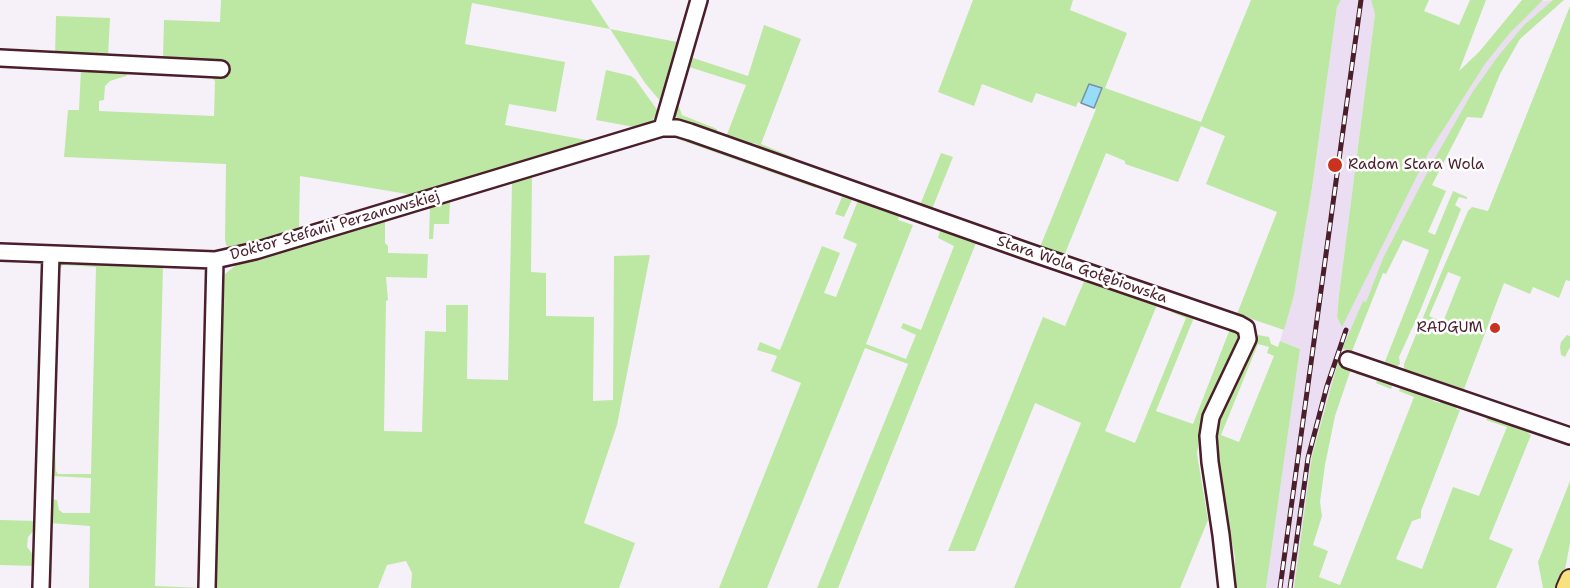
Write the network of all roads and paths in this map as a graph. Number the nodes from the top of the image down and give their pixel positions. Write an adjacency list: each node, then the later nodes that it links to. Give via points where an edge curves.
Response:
1 (699, 0): 4 (street)
2 (0, 58): 3 (street)
3 (221, 69)
4 (662, 128): 7 (street, Doktor Stefanii Perzanowskiej); 13 (street, Stara Wola Gołębiowska, via 690,132 1246,328 1248,339 1211,417 1208,436)
5 (0, 252): 6 (street, Doktor Stefanii Perzanowskiej)
6 (51, 254): 7 (street, Doktor Stefanii Perzanowskiej); 11 (street)
7 (215, 261): 12 (street)
8 (1348, 360): 9 (street)
9 (1570, 436)
10 (1570, 579): 14 (main road)
11 (41, 588)
12 (207, 588)
13 (1227, 588)
14 (1566, 588)

